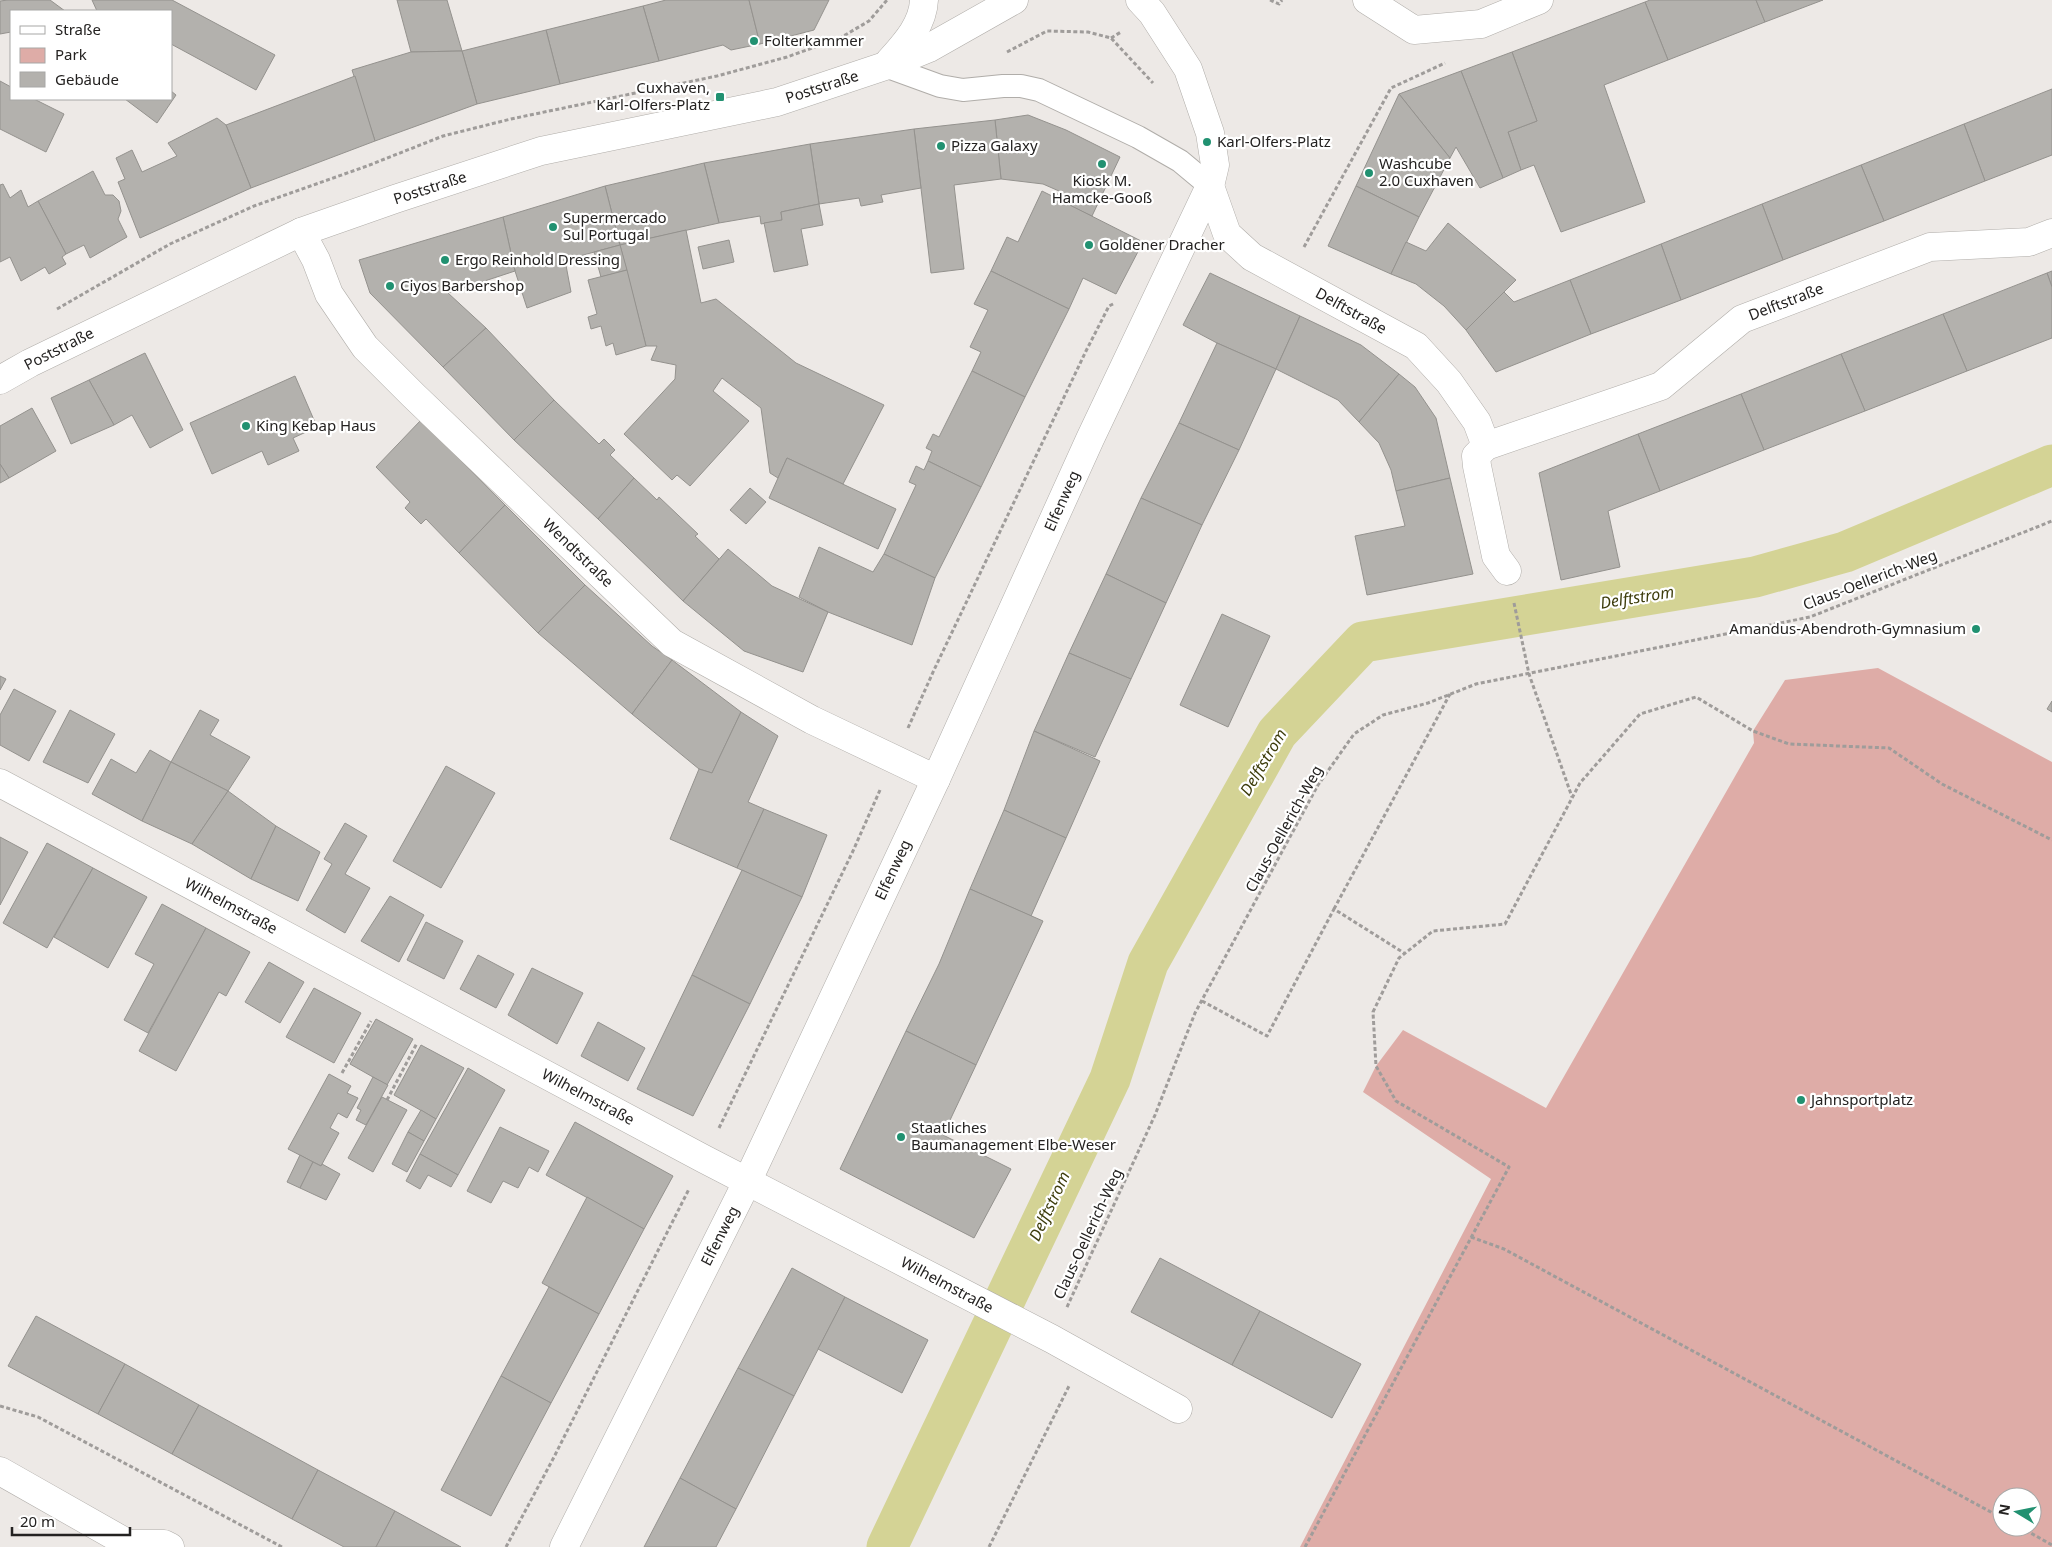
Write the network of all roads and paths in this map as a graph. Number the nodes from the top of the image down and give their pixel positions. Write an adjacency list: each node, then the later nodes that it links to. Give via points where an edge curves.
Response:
1 (924, 0): 11 (street, via 924,12 908,40)
2 (1014, 0): 11 (street, Poststraße, via 929,48)
3 (1140, 0): 12 (street, via 1152,13 1192,77 1210,133 1215,165)
4 (1270, 0): 5 (path, via 1279,4)
5 (1282, 0)
6 (1367, 0): 8 (street, via 1414,30)
7 (1539, 0): 8 (street)
8 (1481, 24): 16 (path, via 1462,56 1390,88)
9 (1111, 38): 10 (path, via 1088,32 1047,31)
10 (1002, 54)
11 (885, 66): 12 (lane, via 940,86 962,90 1003,86 1038,90 1147,142 1180,161); 14 (street, Poststraße, via 777,102 541,151)
12 (1210, 186): 16 (street, Delftstraße, via 1227,234 1252,257); 24 (street, Elfenweg, via 1090,439)
13 (254, 206): 17 (path, via 170,244)
14 (302, 232): 18 (street, Poststraße, via 30,362); 24 (street, Wendtstraße, via 329,294 365,347 672,642 812,720)
15 (2052, 233): 19 (street, Delftstraße, via 2029,242 1930,247 1742,319 1661,386)
16 (1289, 277): 19 (street, Delftstraße, via 1416,346 1449,382 1477,422)
17 (56, 309)
18 (0, 380)
19 (1486, 446): 21 (street, via 1476,456 1477,466 1496,556)
20 (2052, 521): 22 (path, Claus-Oellerich-Weg, via 1810,617)
21 (1507, 571): 22 (path)
22 (1529, 674): 23 (path, Claus-Oellerich-Weg, via 1476,684); 26 (path)
23 (1450, 694): 28 (path); 31 (path, Claus-Oellerich-Weg, via 1383,715 1354,734 1318,784)
24 (936, 779): 35 (street, Elfenweg)
25 (0, 783): 30 (street, Wilhelmstraße)
26 (1572, 797): 27 (path, via 1580,783 1640,714 1696,697 1753,731 1789,744 1889,748 1942,784); 29 (path, via 1505,924 1433,931)
27 (2052, 840)
28 (1334, 909): 29 (path); 31 (path, via 1268,1036)
29 (1404, 953): 36 (path, via 1373,1012 1376,1066 1396,1102 1509,1167)
30 (388, 990): 32 (street, Wilhelmstraße); 33 (path)
31 (1202, 1001): 37 (path, Claus-Oellerich-Weg, via 1155,1115)
32 (433, 1014): 34 (path); 35 (street, Wilhelmstraße)
33 (342, 1073)
34 (387, 1100)
35 (748, 1180): 37 (street, Wilhelmstraße); 47 (street, Elfenweg)
36 (1472, 1237): 41 (path, via 1504,1249); 49 (path)
37 (1052, 1339): 39 (street, Wilhelmstraße); 48 (path, via 1070,1385)
38 (0, 1406): 46 (path, via 38,1417)
39 (1178, 1409)
40 (0, 1471): 44 (street)
41 (1992, 1513)
42 (2039, 1537): 43 (path)
43 (2052, 1544)
44 (132, 1546): 45 (street, via 164,1544)
45 (170, 1547)
46 (282, 1547)
47 (564, 1547)
48 (989, 1547)
49 (1305, 1547)

